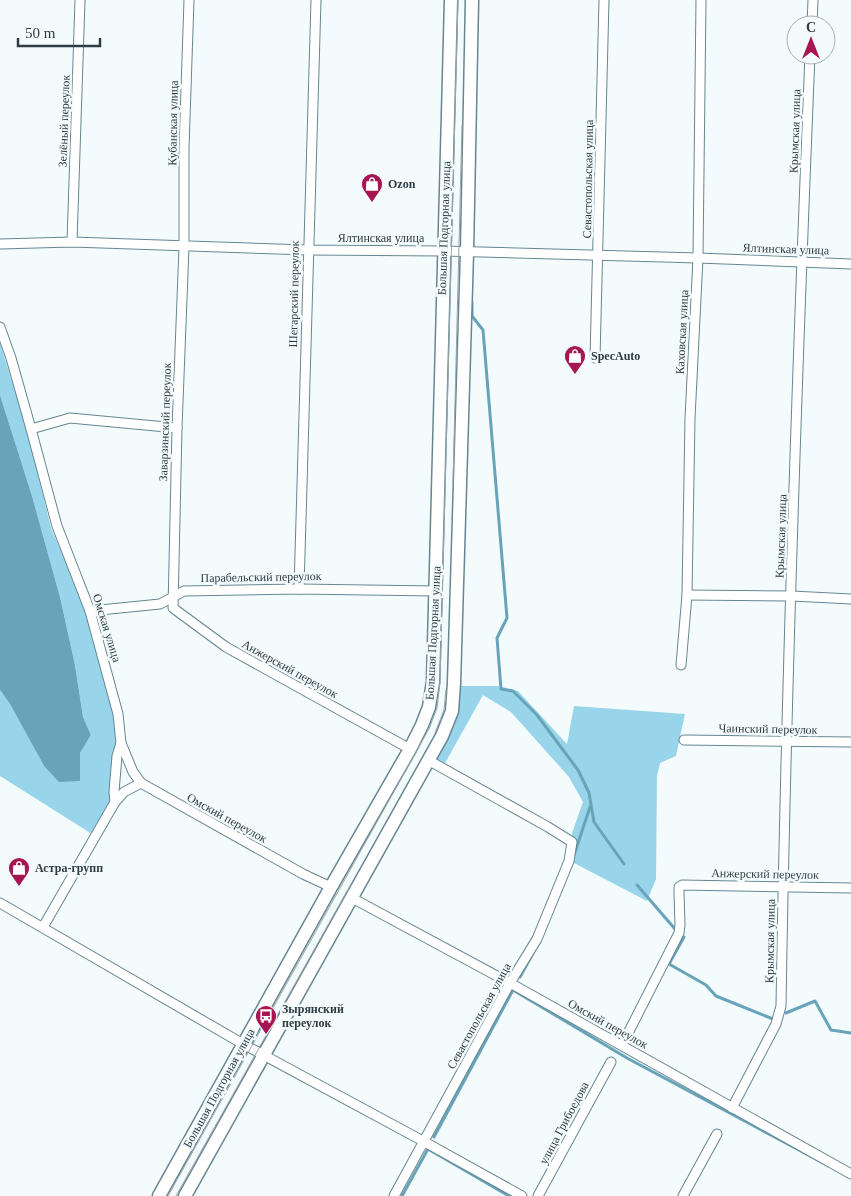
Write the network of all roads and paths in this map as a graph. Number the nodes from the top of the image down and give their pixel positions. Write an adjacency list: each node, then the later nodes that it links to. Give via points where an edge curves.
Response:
1 (80, 0): 11 (street, Зелёный переулок)
2 (189, 0): 13 (street, Кубанская улица)
3 (316, 0): 14 (street, Шегарский переулок)
4 (451, 0): 15 (main road, Большая Подгорная улица)
5 (472, 0): 16 (main road, Большая Подгорная улица)
6 (604, 0): 17 (street, Севастопольская улица)
7 (701, 0): 18 (street, Каховская улица)
8 (813, 0): 9 (street)
9 (812, 15)
10 (810, 65): 19 (street, Крымская улица)
11 (72, 242): 12 (street, Ялтинская улица); 13 (street, Ялтинская улица)
12 (0, 244)
13 (184, 247): 14 (street, Ялтинская улица); 23 (street, Заварзинский переулок)
14 (308, 250): 15 (street, Ялтинская улица); 25 (street, Шегарский переулок)
15 (444, 251): 16 (street, Ялтинская улица); 26 (main road, Большая Подгорная улица)
16 (467, 252): 17 (street, Ялтинская улица); 38 (main road, Большая Подгорная улица, via 452,711)
17 (599, 256): 18 (street, Ялтинская улица); 22 (street, Севастопольская улица)
18 (698, 258): 19 (street, Ялтинская улица); 27 (street, Каховская улица, via 690,418)
19 (802, 263): 20 (street, Ялтинская улица); 28 (street, Крымская улица)
20 (851, 264)
21 (0, 327): 24 (street, Омская улица)
22 (595, 358)
23 (177, 428): 24 (street, via 70,418); 29 (street, Заварзинский переулок)
24 (31, 429): 31 (street, Омская улица, via 56,526)
25 (299, 589): 26 (street, Парабельский переулок); 29 (street, Парабельский переулок, via 184,591)
26 (435, 590): 37 (main road, Большая Подгорная улица, via 433,682 429,707)
27 (687, 596): 28 (street); 32 (street, Каховская улица)
28 (792, 596): 30 (street); 34 (street, Крымская улица)
29 (173, 598): 31 (street, Парабельский переулок, via 160,604); 37 (street, Анжерский переулок, via 173,608 226,648)
30 (851, 599)
31 (90, 611): 36 (street, Омская улица, via 118,714)
32 (682, 665)
33 (684, 740): 34 (street, Чаинский переулок)
34 (788, 741): 35 (street, Чаинский переулок); 41 (street, Крымская улица)
35 (851, 742)
36 (121, 743): 39 (street); 40 (street, Омская улица, via 117,756)
37 (410, 748): 42 (main road, Большая Подгорная улица)
38 (428, 760): 44 (main road, Большая Подгорная улица); 47 (street, Севастопольская улица, via 572,842 569,861 537,939)
39 (141, 783): 40 (street, via 124,792); 42 (street, Омский переулок)
40 (115, 802): 46 (street, Омская улица)
41 (783, 886): 43 (street, Анжерский переулок); 49 (street, Анжерский переулок, via 685,884 679,887 679,930); 52 (street, Крымская улица, via 779,1018)
42 (331, 887): 48 (main road, Большая Подгорная улица)
43 (851, 888)
44 (352, 898): 47 (street, Омский переулок); 50 (main road, Большая Подгорная улица)
45 (0, 903): 46 (street)
46 (43, 927): 48 (street)
47 (510, 983): 49 (street, Омский переулок); 54 (street, Севастопольская улица)
48 (243, 1044): 50 (street); 56 (main road, Большая Подгорная улица)
49 (622, 1046): 52 (street, Омский переулок)
50 (264, 1056): 54 (street); 57 (main road, Большая Подгорная улица)
51 (611, 1062): 60 (street, улица Грибоедова)
52 (732, 1108): 55 (street, Омский переулок)
53 (717, 1134): 61 (street)
54 (423, 1141): 58 (street, Севастопольская улица); 59 (street)
55 (851, 1174)
56 (159, 1196)
57 (185, 1196)
58 (394, 1196)
59 (522, 1196)
60 (538, 1196)
61 (683, 1196)

